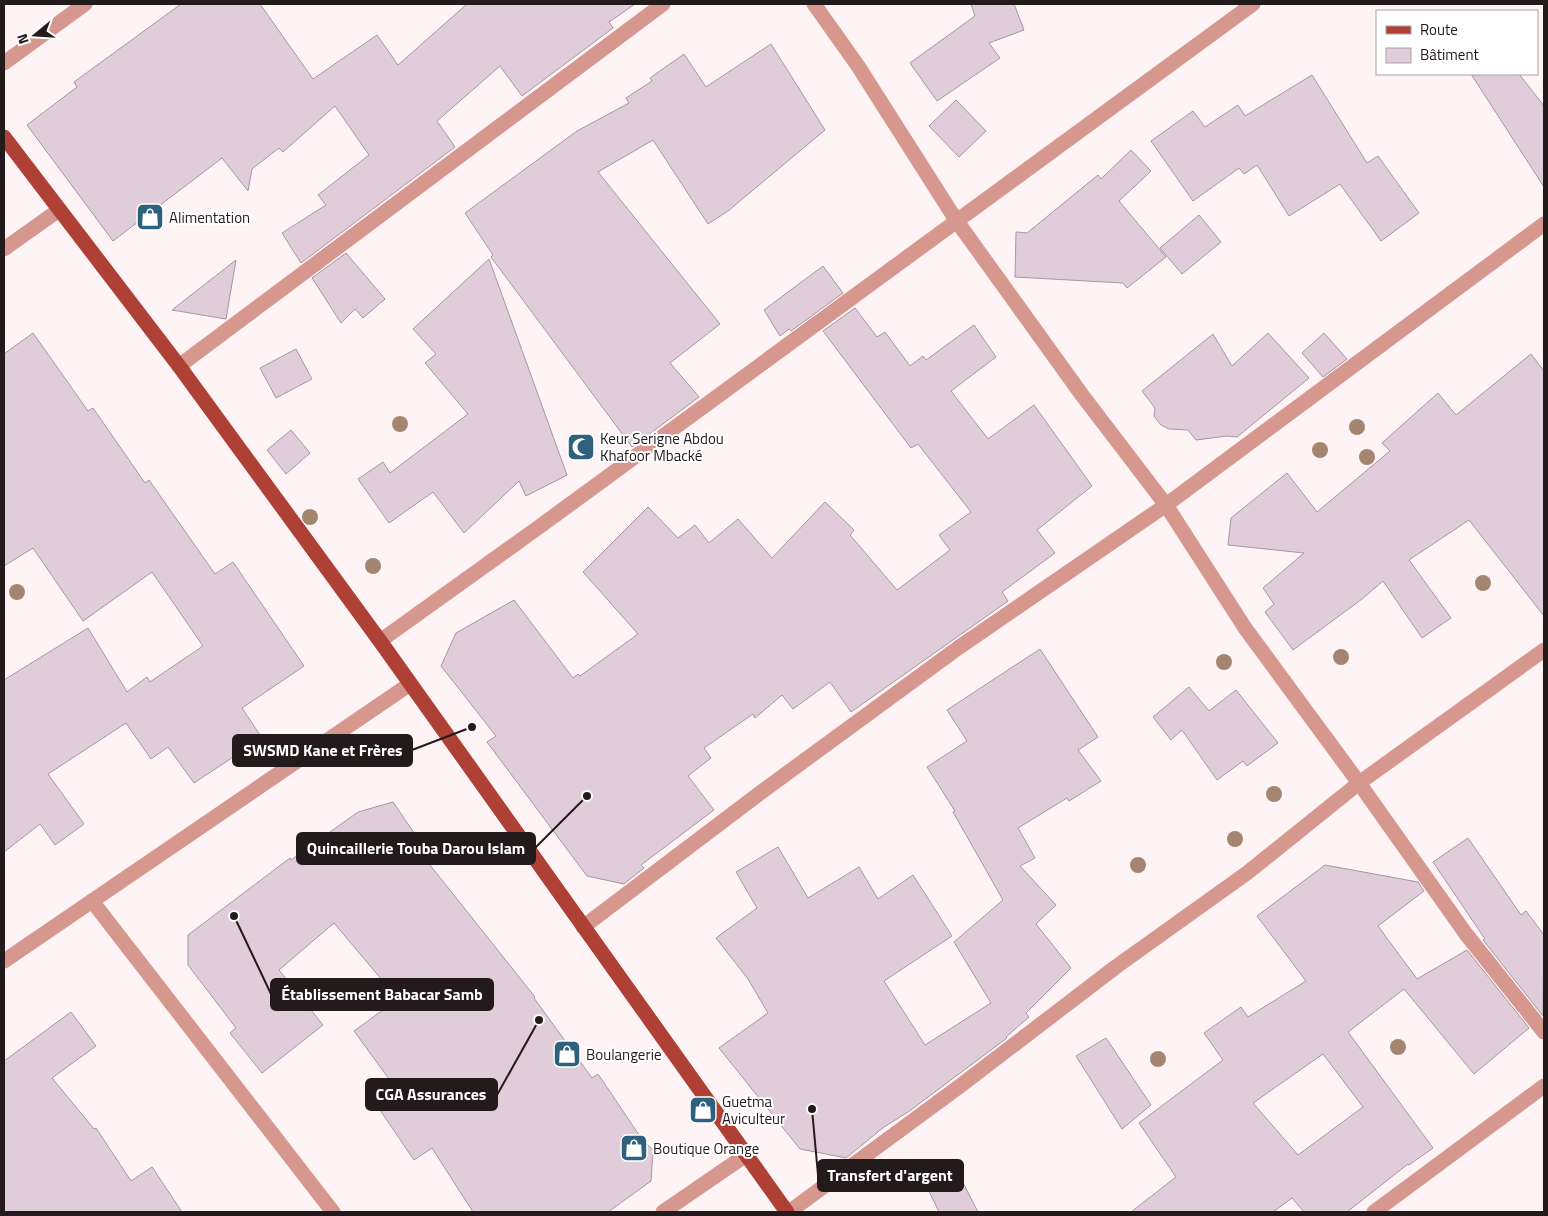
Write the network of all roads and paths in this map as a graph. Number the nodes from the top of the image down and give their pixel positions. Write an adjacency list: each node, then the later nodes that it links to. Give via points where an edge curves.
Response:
1 (85, 4): 5 (street)
2 (663, 4): 11 (street)
3 (814, 4): 8 (street, via 858,66)
4 (1253, 4): 8 (street)
5 (4, 63)
6 (4, 138): 7 (main road)
7 (59, 210): 10 (street); 11 (main road)
8 (956, 220): 12 (street); 13 (street)
9 (1544, 224): 12 (street)
10 (4, 249)
11 (179, 366): 13 (main road)
12 (1166, 505): 16 (street, via 1245,628); 18 (street, via 958,648)
13 (380, 641): 15 (main road)
14 (1544, 650): 16 (street)
15 (410, 684): 17 (street); 18 (main road)
16 (1359, 782): 20 (street, via 1466,934); 25 (street, via 1247,873)
17 (92, 901): 19 (street); 23 (street)
18 (584, 926): 22 (main road)
19 (4, 961)
20 (1544, 1032)
21 (1544, 1086): 26 (street)
22 (746, 1155): 24 (street); 25 (main road)
23 (333, 1212)
24 (663, 1212)
25 (788, 1212)
26 (1374, 1212)

